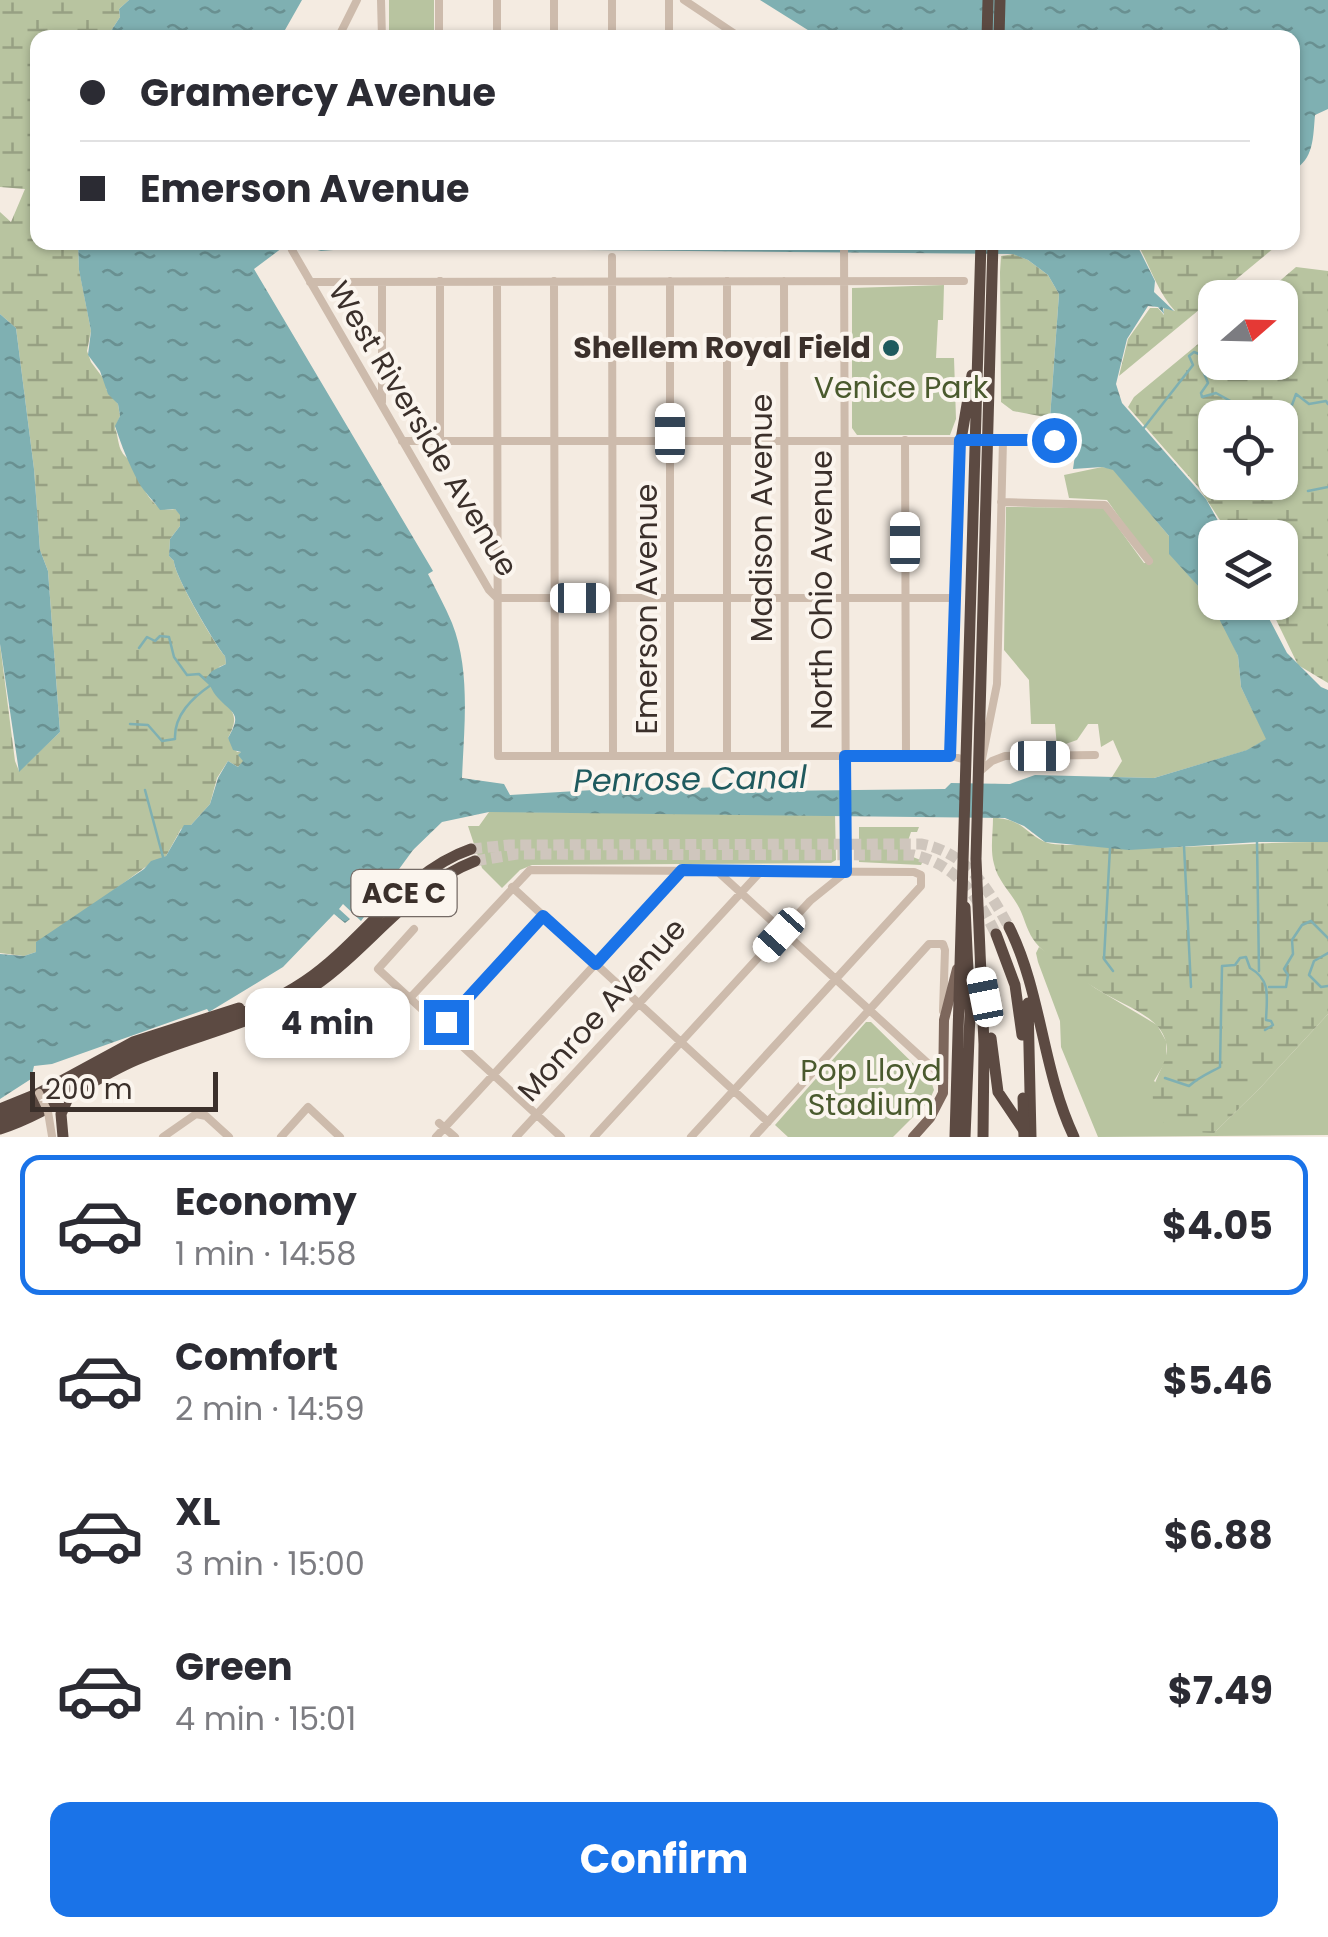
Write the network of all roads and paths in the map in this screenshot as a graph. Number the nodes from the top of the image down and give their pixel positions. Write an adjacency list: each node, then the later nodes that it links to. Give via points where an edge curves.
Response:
1 (357, 0): 11 (street)
2 (382, 0): 12 (street)
3 (440, 0): 13 (street)
4 (497, 0): 14 (street)
5 (554, 0): 15 (street)
6 (612, 0): 16 (street)
7 (669, 0): 17 (street)
8 (684, 0): 18 (street)
9 (988, 0): 19 (highway)
10 (1000, 0): 20 (highway)
11 (342, 30)
12 (382, 30)
13 (440, 30)
14 (497, 30)
15 (554, 30)
16 (612, 30)
17 (669, 30)
18 (722, 30)
19 (987, 30)
20 (998, 30)
21 (292, 250): 35 (street, West Riverside Avenue)
22 (844, 250): 27 (street, North Ohio Avenue)
23 (983, 250): 26 (highway)
24 (990, 250): 26 (highway)
25 (612, 257): 30 (street)
26 (986, 259): 38 (highway); 48 (highway)
27 (845, 280): 33 (street); 34 (street); 45 (street, North Ohio Avenue)
28 (440, 281): 36 (street); 37 (street); 51 (street)
29 (554, 281): 30 (street); 37 (street); 53 (street)
30 (612, 281): 31 (street); 41 (street)
31 (670, 281): 32 (street); 42 (street, Emerson Avenue)
32 (727, 281): 33 (street); 43 (street)
33 (784, 281): 44 (street, Madison Avenue)
34 (964, 281)
35 (310, 282): 36 (street); 39 (street, West Riverside Avenue)
36 (382, 282): 39 (street)
37 (497, 282): 52 (street)
38 (978, 356): 47 (highway); 48 (highway)
39 (382, 407): 50 (street, West Riverside Avenue)
40 (1066, 436): 49 (street)
41 (612, 440): 42 (street); 53 (street); 58 (street)
42 (670, 440): 43 (street); 59 (street, Emerson Avenue)
43 (727, 440): 44 (street); 60 (street)
44 (784, 440): 45 (street); 61 (street, Madison Avenue)
45 (844, 440): 46 (street); 62 (street, North Ohio Avenue)
46 (905, 440): 47 (street); 63 (street)
47 (960, 440): 48 (street); 64 (street)
48 (981, 440): 49 (street); 76 (highway)
49 (1003, 440): 54 (street)
50 (402, 441): 51 (street); 56 (street, West Riverside Avenue)
51 (440, 441): 52 (street)
52 (497, 441): 53 (street); 56 (street)
53 (555, 441): 57 (street)
54 (1002, 502): 55 (street, via 1105,505); 65 (street, via 996,684)
55 (1150, 561)
56 (497, 598): 57 (street); 67 (street, West Riverside Avenue, via 498,756)
57 (555, 598): 58 (street); 67 (street)
58 (612, 598): 59 (street); 68 (street)
59 (670, 598): 60 (street); 69 (street, Emerson Avenue)
60 (727, 598): 61 (street); 70 (street)
61 (784, 598): 62 (street); 71 (street, Madison Avenue)
62 (845, 598): 63 (street); 72 (street, North Ohio Avenue)
63 (905, 598): 64 (street); 73 (street)
64 (955, 598): 74 (street)
65 (987, 739): 75 (street); 76 (street)
66 (1095, 755): 75 (street)
67 (555, 756): 68 (street)
68 (613, 756): 69 (street)
69 (670, 756): 70 (street)
70 (727, 756): 71 (street)
71 (785, 756): 72 (street)
72 (845, 756): 73 (street); 81 (street, North Ohio Avenue)
73 (906, 756): 74 (street)
74 (950, 756): 76 (street)
75 (1005, 756): 76 (street)
76 (970, 768): 77 (highway)
77 (970, 832): 82 (highway); 94 (highway)
78 (682, 870): 79 (street); 83 (street, via 532,870); 91 (street)
79 (716, 870): 80 (street); 84 (street)
80 (762, 870): 81 (street); 84 (street, Monroe Avenue)
81 (846, 872): 88 (street); 95 (street, via 921,875 920,886)
82 (963, 872): 92 (highway); 115 (highway, via 970,1002)
83 (512, 887): 85 (street); 96 (street)
84 (740, 892): 88 (street); 97 (street, Monroe Avenue)
85 (543, 916): 91 (street); 100 (street)
86 (1009, 927): 90 (highway)
87 (414, 929): 96 (street, via 378,969)
88 (782, 931): 95 (street); 101 (street)
89 (996, 934): 107 (highway, via 1020,1007)
90 (1017, 945): 107 (highway, via 1028,1001); 133 (highway)
91 (596, 964): 97 (street); 102 (street)
92 (957, 968): 99 (main road); 130 (highway)
93 (314, 975): 105 (highway, via 258,1002 133,1042); 106 (highway, ACE C, via 423,876 452,857 473,855 288,1002 136,1060); 111 (highway, ACE C, via 256,1009 136,1051)
94 (980, 975): 131 (highway); 132 (highway, via 996,1086)
95 (835, 979): 98 (street); 104 (street)
96 (410, 998): 100 (street)
97 (639, 1003): 101 (street); 110 (street, Monroe Avenue)
98 (869, 1010): 99 (street, via 929,944 940,943); 103 (street); 112 (street)
99 (944, 1020): 103 (main road)
100 (442, 1027): 102 (street)
101 (681, 1042): 104 (street); 125 (street)
102 (495, 1076): 110 (street); 113 (street)
103 (944, 1078): 108 (main road)
104 (734, 1090): 112 (street); 126 (street)
105 (39, 1093): 109 (highway); 116 (street, bridge)
106 (68, 1098): 114 (highway, ACE C); 116 (highway)
107 (1027, 1100): 132 (highway, bridge)
108 (939, 1104): 128 (main road); 129 (main road)
109 (0, 1109)
110 (537, 1114): 123 (street, Monroe Avenue); 124 (street)
111 (0, 1119)
112 (768, 1122): 127 (street)
113 (442, 1125): 121 (street); 122 (street)
114 (0, 1129)
115 (966, 1131)
116 (56, 1136)
117 (336, 1136): 120 (street, via 308,1107)
118 (163, 1137): 119 (street, via 196,1114)
119 (229, 1137)
120 (280, 1137)
121 (436, 1137)
122 (455, 1137)
123 (516, 1137)
124 (562, 1137)
125 (594, 1137)
126 (691, 1137)
127 (754, 1137)
128 (903, 1137)
129 (913, 1137)
130 (955, 1137)
131 (983, 1137)
132 (1028, 1137)
133 (1074, 1137)

